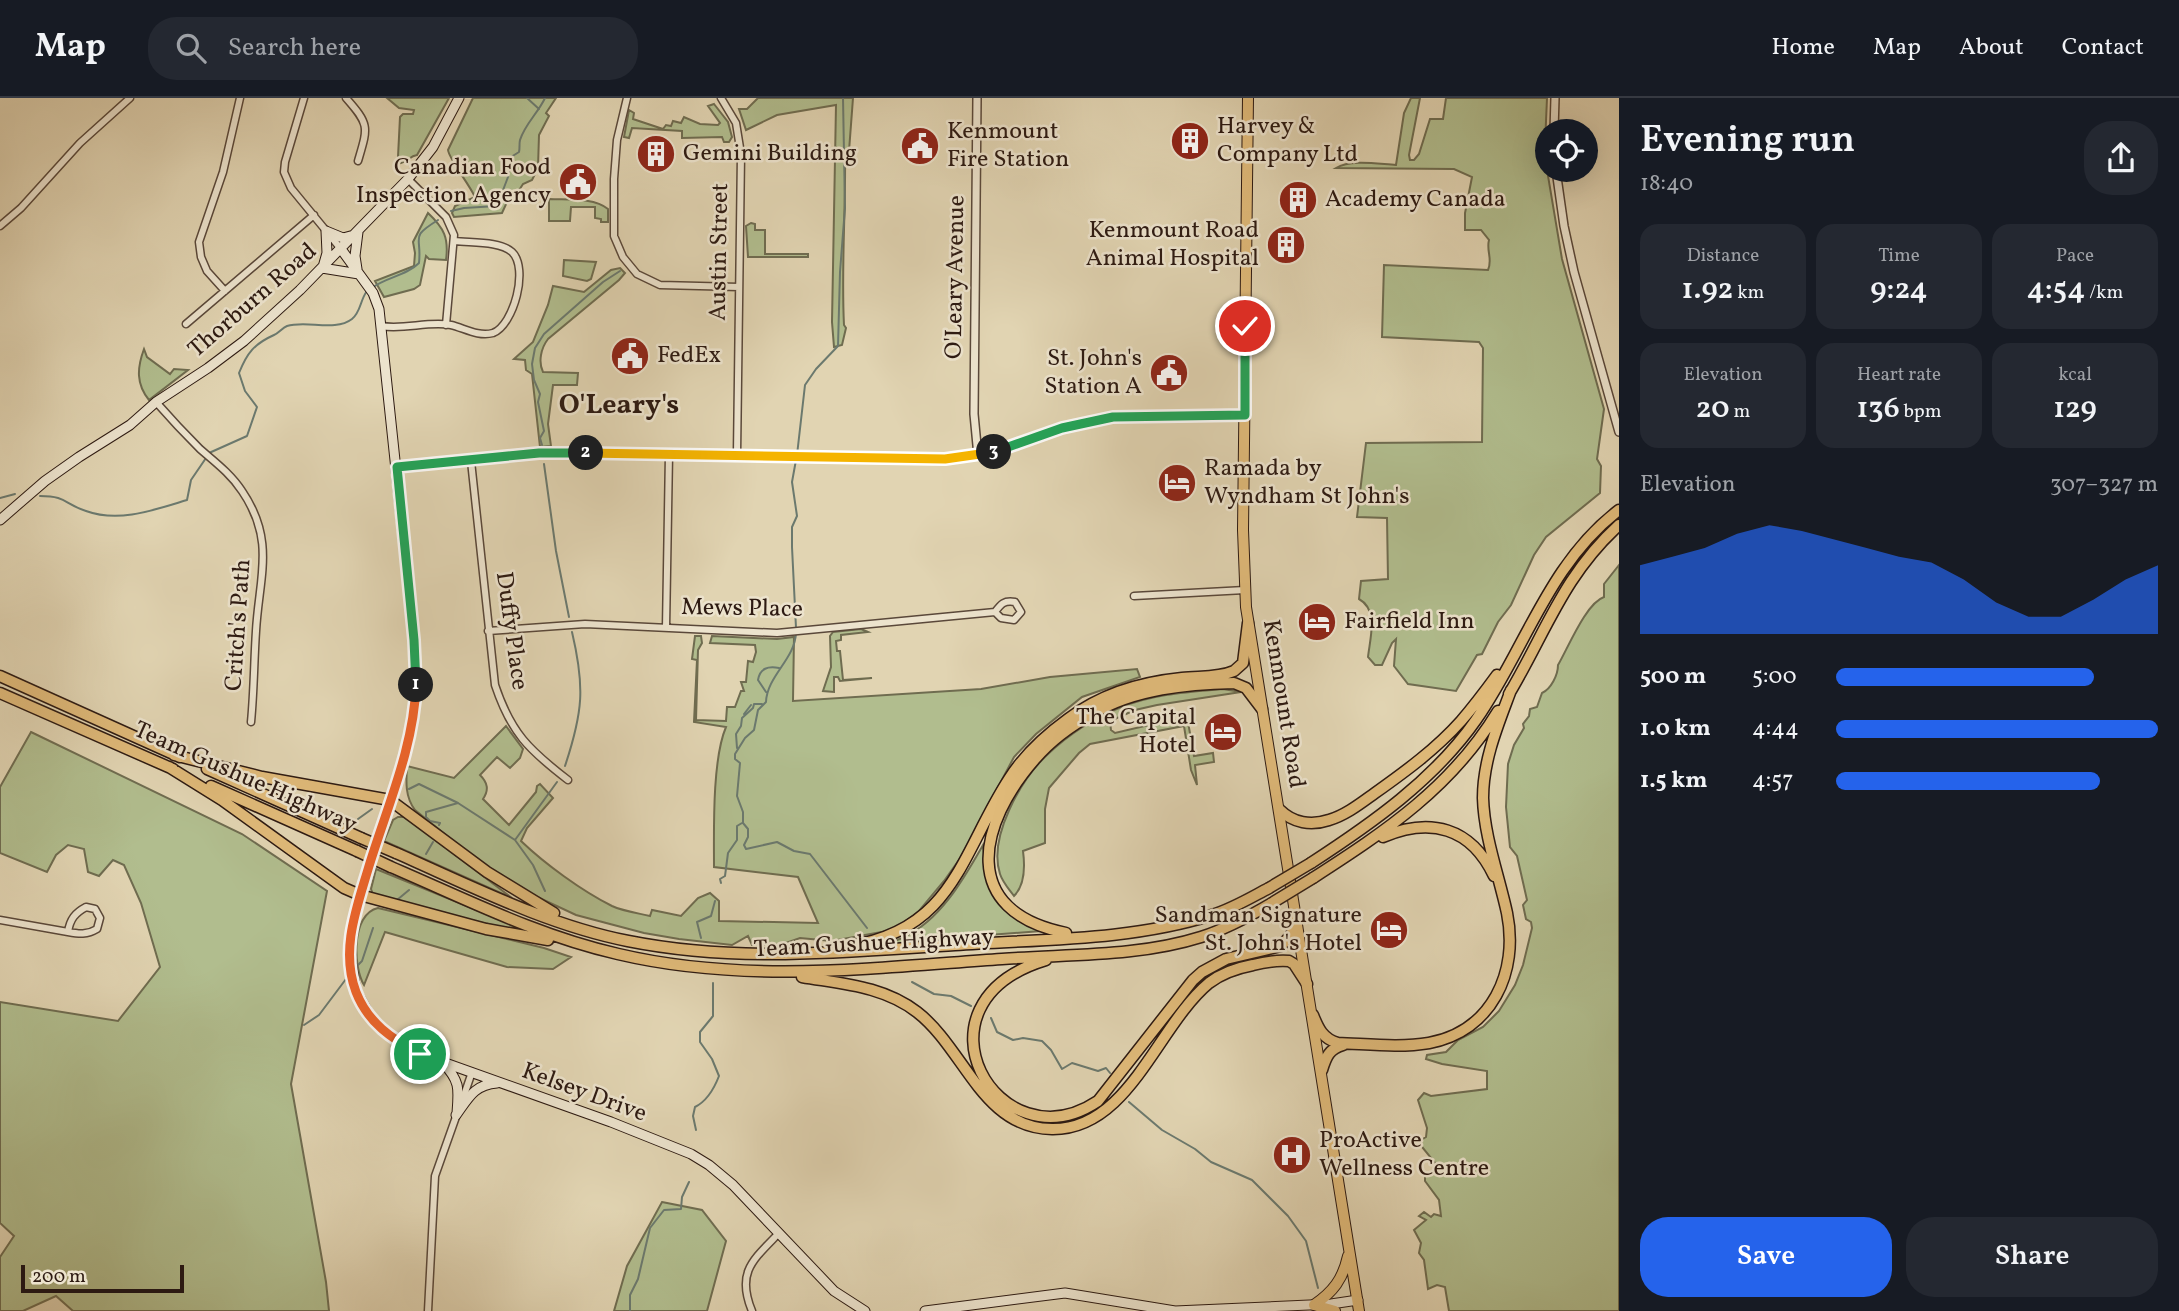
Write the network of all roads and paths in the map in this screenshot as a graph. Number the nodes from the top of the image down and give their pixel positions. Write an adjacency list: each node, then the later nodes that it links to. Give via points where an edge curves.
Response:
1 (130, 98): 16 (street)
2 (240, 98): 24 (street, via 223,172 199,242 208,271)
3 (304, 98): 15 (street, via 284,172)
4 (346, 98): 12 (street, via 365,122)
5 (459, 98): 13 (main road, Thorburn Road, via 433,147)
6 (626, 98): 23 (street, via 614,179 614,236 623,257 637,274 660,285)
7 (721, 98): 23 (street, Austin Street, via 732,114 740,141)
8 (977, 98): 33 (street, O'Leary Avenue, via 974,414)
9 (1248, 98): 29 (main road, Kenmount Road)
10 (1555, 98): 11 (street)
11 (1554, 119)
12 (358, 161)
13 (408, 179): 18 (main road, Thorburn Road); 19 (street, via 443,214)
14 (1558, 182): 30 (street, via 1574,272)
15 (314, 215): 17 (street); 24 (street)
16 (0, 226)
17 (326, 231): 18 (main road, via 343,238); 20 (street); 21 (main road)
18 (358, 232): 20 (main road, Thorburn Road); 22 (main road, via 355,256)
19 (455, 241): 26 (street); 26 (street, via 509,250 518,260 520,273 512,311 498,330 478,334)
20 (341, 249): 21 (main road, Thorburn Road); 22 (main road)
21 (322, 268): 22 (main road); 28 (main road, Thorburn Road, via 244,341)
22 (359, 274): 27 (main road, Kelsey Drive, via 371,290)
23 (739, 288): 32 (street, Austin Street)
24 (225, 291): 25 (street)
25 (186, 324)
26 (446, 325): 27 (street)
27 (381, 326): 35 (main road, Kelsey Drive)
28 (156, 402): 37 (main road, Thorburn Road, via 130,425 45,481); 50 (street, Critch's Path, via 233,479 258,523 264,551)
29 (1245, 415): 33 (street, via 1113,417 1062,428); 39 (main road, Kenmount Road)
30 (1619, 432)
31 (669, 454): 32 (street); 34 (street, via 553,452); 43 (street)
32 (737, 454): 33 (street)
33 (978, 456)
34 (471, 461): 35 (street); 44 (street, Duffy Place)
35 (397, 467): 54 (main road, Kelsey Drive, via 416,688 408,741)
36 (1619, 510): 45 (highway, Team Gushue Highway, via 1568,560)
37 (0, 520)
38 (1619, 525): 47 (highway, Team Gushue Highway, via 1563,592)
39 (1245, 590): 40 (street); 42 (main road, Kenmount Road)
40 (1134, 596)
41 (995, 612): 43 (street, Mews Place, via 761,633)
42 (1248, 622): 49 (main road, Kenmount Road); 66 (highway, via 1243,663 1234,671 1163,680 1112,694 1047,735 1008,780 952,884 910,924 863,944)
43 (666, 628): 44 (street, Mews Place, via 565,624)
44 (488, 631): 53 (street, Duffy Place, via 495,685 505,710 540,760)
45 (1523, 638): 55 (highway, via 1461,721 1412,767 1331,819 1296,821); 63 (highway, Team Gushue Highway, bridge, via 1487,703 1449,754 1383,813 1311,863 1229,908 1195,920)
46 (0, 676): 51 (highway, Team Gushue Highway)
47 (1511, 690): 56 (highway, Team Gushue Highway, via 1474,746 1436,790); 58 (highway, via 1491,747 1483,799)
48 (0, 693): 52 (highway, Team Gushue Highway)
49 (1262, 709): 55 (main road, Kenmount Road); 63 (highway, via 1245,688 1234,683 1144,693 1074,725 1020,777 989,843 988,865 995,887 1007,906 1026,920 1048,929)
50 (251, 722)
51 (174, 755): 54 (highway, via 262,777); 62 (highway, Team Gushue Highway, bridge, via 534,912)
52 (169, 767): 57 (highway); 64 (highway, Team Gushue Highway, bridge, via 536,930)
53 (568, 780)
54 (390, 800): 57 (main road, Kelsey Drive); 62 (highway, via 520,894)
55 (1280, 810): 59 (main road, Kenmount Road)
56 (1370, 841): 58 (highway, via 1417,826 1447,830 1468,841 1484,858); 65 (highway, Team Gushue Highway, bridge, via 1245,919 1201,937 1144,948)
57 (360, 895): 64 (highway, via 486,929); 71 (main road, Kelsey Drive, via 349,949 363,1006 383,1031)
58 (1505, 903): 70 (highway, via 1510,960 1502,985 1482,1015 1452,1036 1427,1043)
59 (1297, 917): 65 (highway, via 1281,946 1226,959 1193,980 1098,1101 1084,1110 1051,1117 1033,1115 1000,1098 988,1084 973,1049 973,1030 982,1004 998,983 1014,972); 68 (main road, Kenmount Road)
60 (0, 920): 61 (street)
61 (68, 932): 61 (street, via 88,934 97,929 100,918 95,909 86,906 75,913)
62 (597, 933): 66 (highway, Team Gushue Highway, via 681,950)
63 (1093, 935): 66 (highway, Team Gushue Highway)
64 (584, 945): 67 (highway, Team Gushue Highway, via 681,966)
65 (1062, 955): 67 (highway, Team Gushue Highway)
66 (795, 956)
67 (779, 973): 68 (highway, via 867,987 903,1002 945,1040 998,1109 1020,1123 1053,1129 1087,1122 1116,1101 1199,993 1226,972 1289,961)
68 (1307, 984): 69 (main road, Kenmount Road)
69 (1313, 1015): 70 (highway, via 1326,1038); 72 (main road, Kenmount Road)
70 (1356, 1044): 72 (highway, via 1332,1049)
71 (441, 1061): 73 (main road, Kelsey Drive); 75 (main road, via 458,1085)
72 (1322, 1070): 77 (main road, Kenmount Road)
73 (472, 1072): 74 (main road, Kelsey Drive); 75 (street)
74 (503, 1083): 75 (main road, via 480,1087); 76 (main road, Kelsey Drive, via 691,1154 733,1185)
75 (456, 1115): 82 (street, via 435,1176)
76 (779, 1233): 83 (street, via 748,1268 745,1288); 84 (main road, Kelsey Drive, via 834,1292)
77 (1350, 1249): 78 (main road, via 1338,1284); 79 (main road, Kenmount Road)
78 (1314, 1305): 79 (main road); 80 (main road); 87 (main road)
79 (1358, 1306)
80 (1253, 1309): 81 (main road)
81 (1225, 1310): 86 (main road)
82 (428, 1311)
83 (752, 1311)
84 (865, 1311)
85 (925, 1311): 86 (main road, via 1065,1293)
86 (1191, 1311)
87 (1335, 1311)

